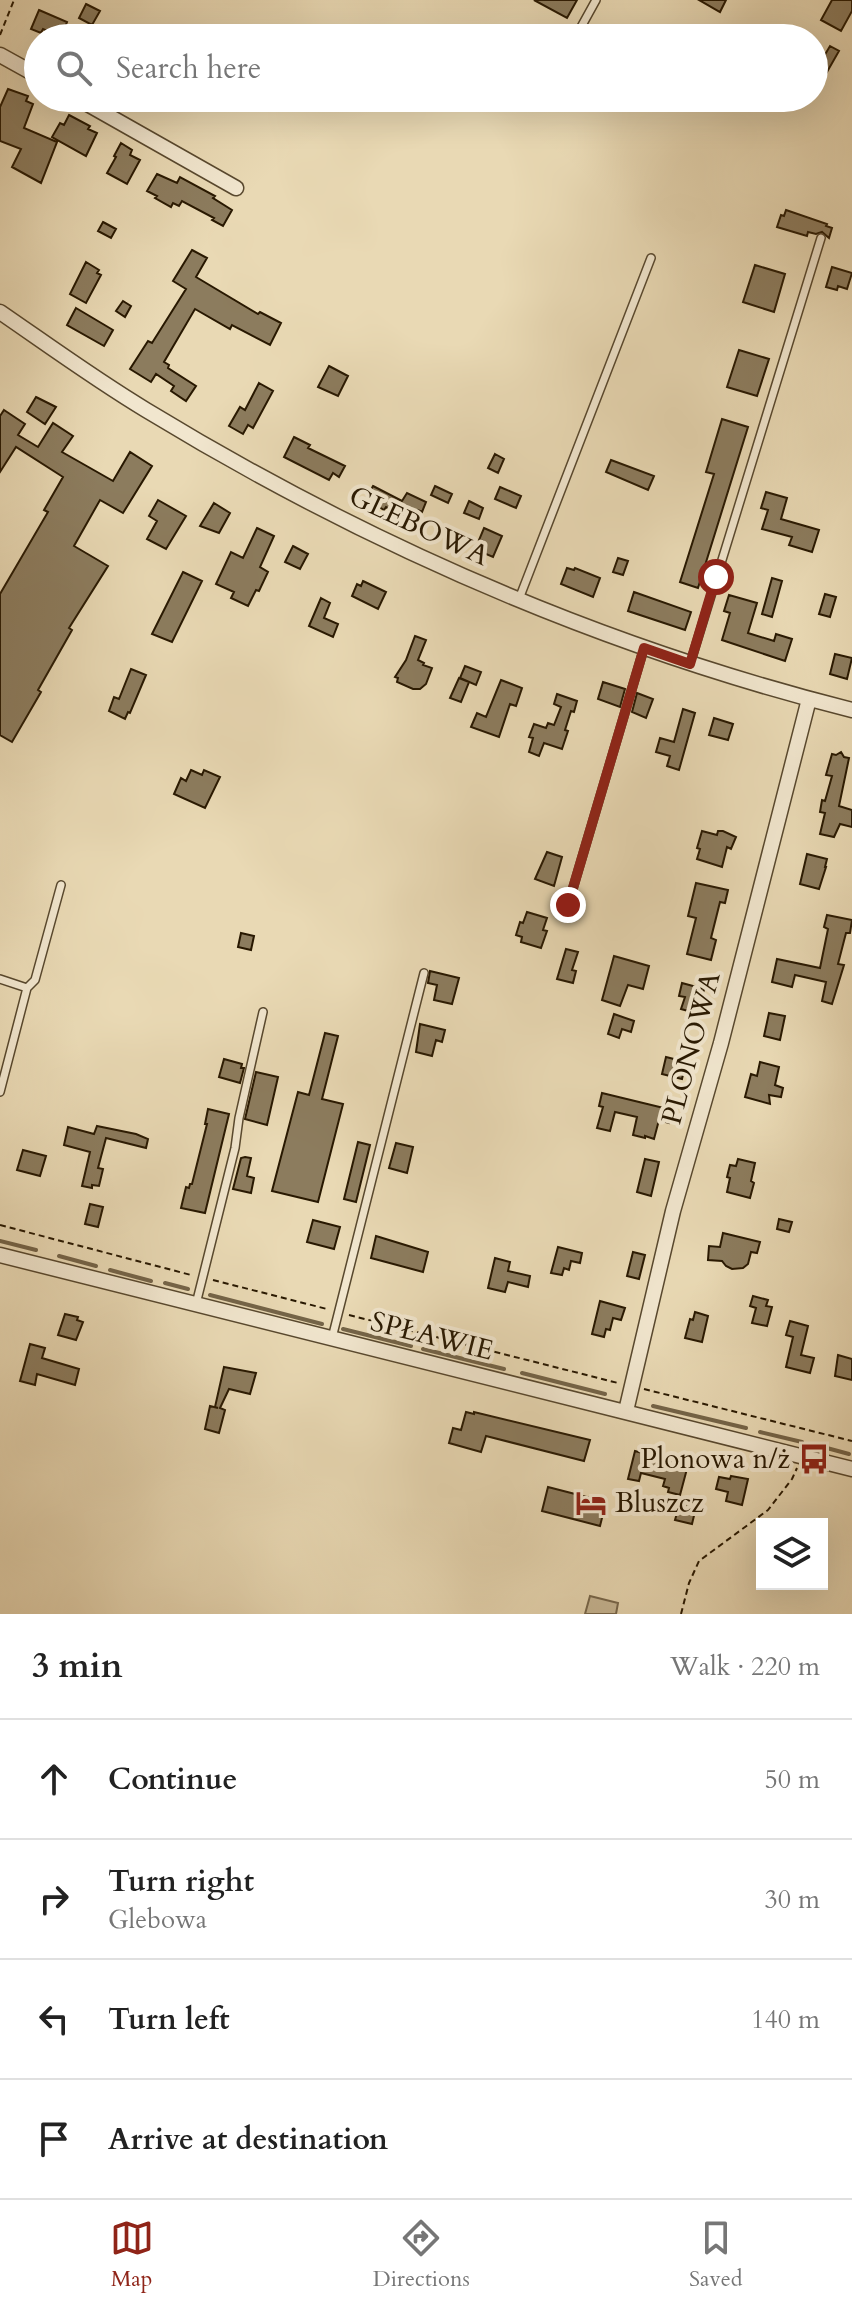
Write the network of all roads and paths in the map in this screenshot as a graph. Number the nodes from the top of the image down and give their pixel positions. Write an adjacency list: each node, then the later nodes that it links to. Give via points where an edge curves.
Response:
1 (14, 0): 4 (path)
2 (596, 0): 3 (lane)
3 (583, 24)
4 (0, 35)
5 (0, 55): 6 (street)
6 (24, 68)
7 (102, 112): 8 (street)
8 (236, 188)
9 (821, 238): 14 (lane)
10 (651, 258): 12 (lane)
11 (0, 312): 12 (street, GLEBOWA, via 144,409 267,481 417,556)
12 (518, 599): 13 (street, GLEBOWA)
13 (644, 648): 14 (street, GLEBOWA); 18 (lane)
14 (690, 664): 15 (street, GLEBOWA)
15 (809, 699): 16 (street, GLEBOWA); 30 (street, PLONOWA)
16 (852, 710)
17 (61, 885): 21 (lane, via 35,980)
18 (568, 905)
19 (424, 973): 28 (lane)
20 (0, 979): 21 (lane)
21 (27, 988): 23 (lane)
22 (263, 1012): 26 (lane)
23 (0, 1092)
24 (0, 1225): 26 (path)
25 (0, 1255): 27 (street, SPŁAWIE)
26 (202, 1277): 27 (lane); 28 (path)
27 (196, 1304): 29 (street, SPŁAWIE)
28 (338, 1312): 29 (lane); 30 (path)
29 (332, 1338): 31 (street, SPŁAWIE)
30 (632, 1386): 31 (street, PLONOWA); 32 (path)
31 (626, 1411): 33 (street, SPŁAWIE)
32 (852, 1441)
33 (802, 1456): 34 (street, SPŁAWIE); 35 (path, via 768,1510 699,1561)
34 (852, 1469)
35 (681, 1614)

